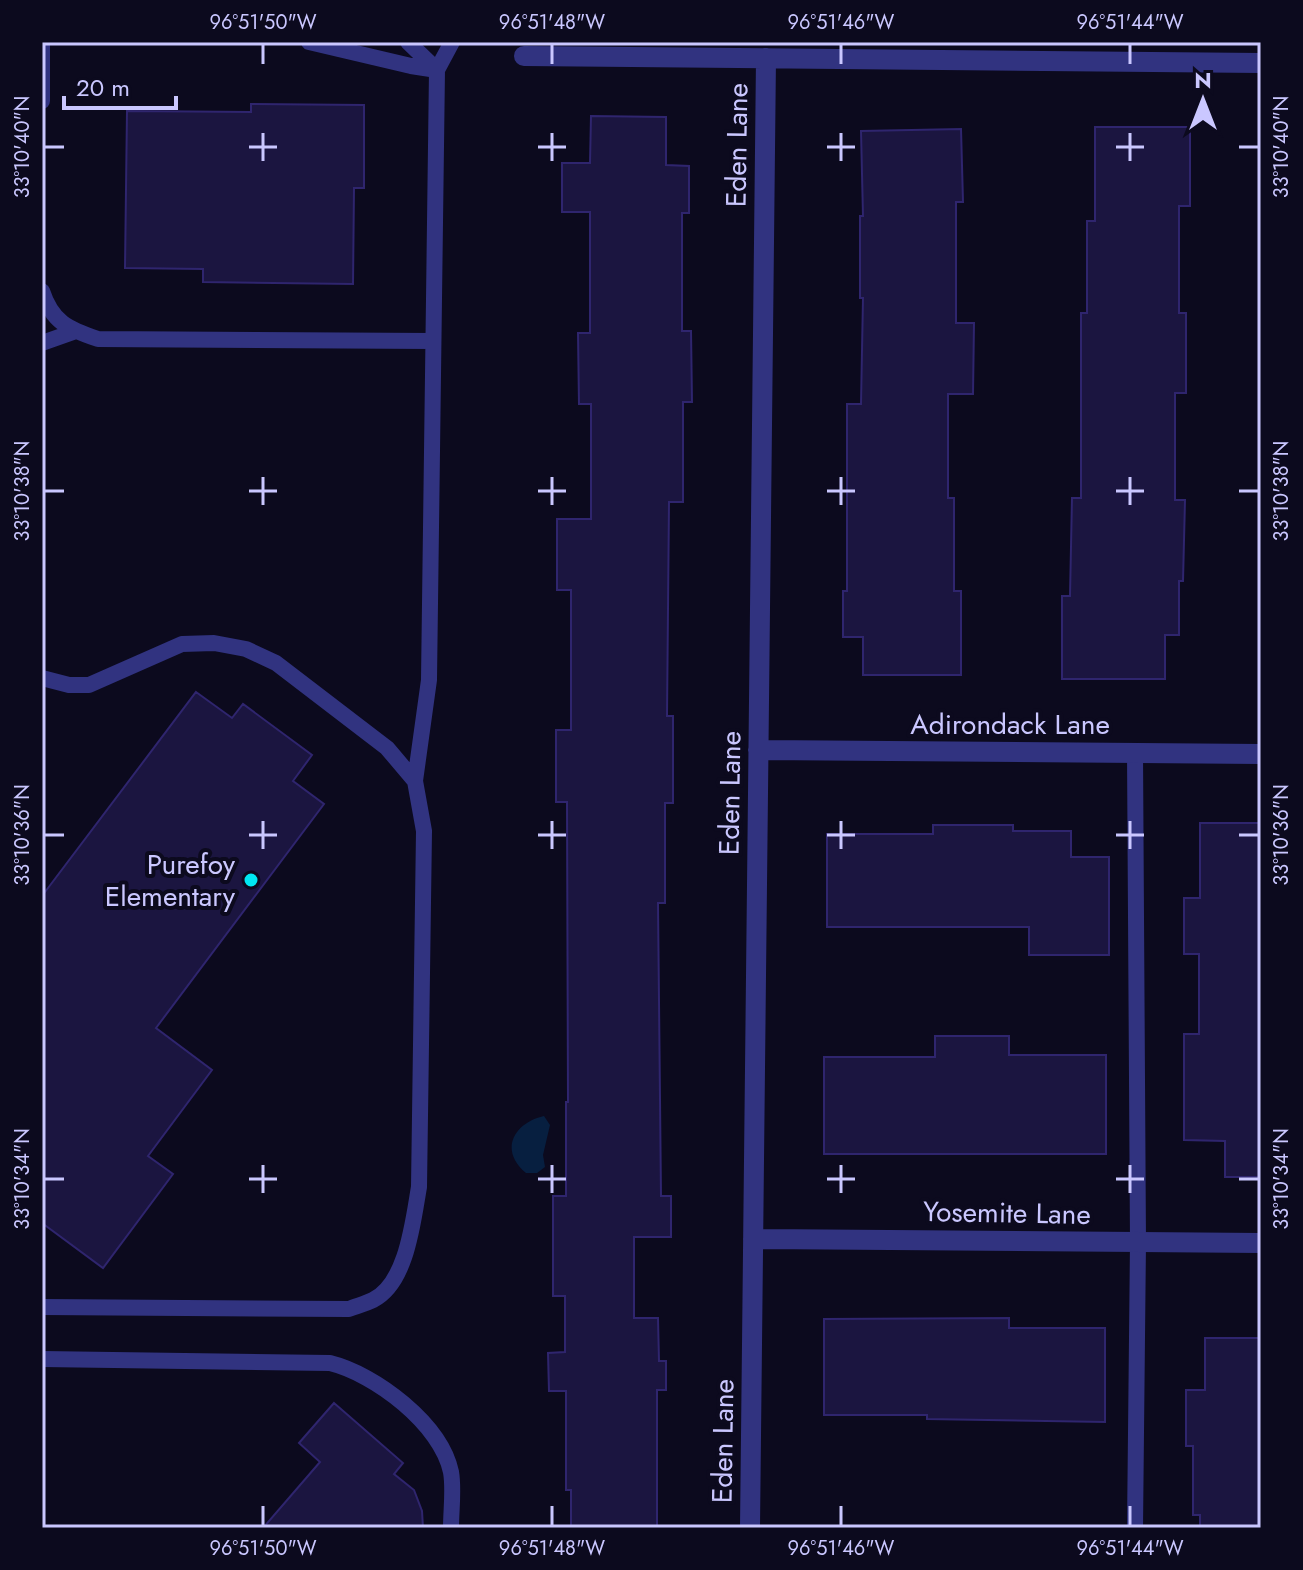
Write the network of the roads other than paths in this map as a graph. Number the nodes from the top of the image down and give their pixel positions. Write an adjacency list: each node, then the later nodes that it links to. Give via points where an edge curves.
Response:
1 (42, 42): 9 (lane)
2 (309, 42): 8 (lane)
3 (408, 42): 8 (lane)
4 (452, 42): 8 (lane)
5 (524, 56): 6 (street)
6 (766, 58): 7 (street); 15 (street, Eden Lane)
7 (1261, 63)
8 (437, 70): 12 (lane)
9 (42, 101)
10 (42, 291): 11 (lane, via 58,320)
11 (76, 331): 12 (lane, via 98,339); 13 (lane)
12 (432, 341): 18 (lane, via 429,680)
13 (42, 343)
14 (42, 678): 18 (lane, via 89,685 182,644 246,649 276,663 387,748)
15 (758, 750): 16 (street, Adirondack Lane); 19 (street, Eden Lane)
16 (1135, 753): 17 (street, Adirondack Lane); 20 (lane)
17 (1261, 754)
18 (415, 781): 22 (lane, via 424,831 419,1187 400,1271 375,1299 349,1309)
19 (753, 1239): 20 (street, Yosemite Lane); 25 (street, Eden Lane)
20 (1138, 1242): 21 (street, Yosemite Lane); 26 (lane)
21 (1261, 1243)
22 (42, 1307)
23 (42, 1359): 24 (lane, via 330,1363 350,1368 393,1395 432,1434 451,1470)
24 (451, 1528)
25 (750, 1528)
26 (1135, 1528)

